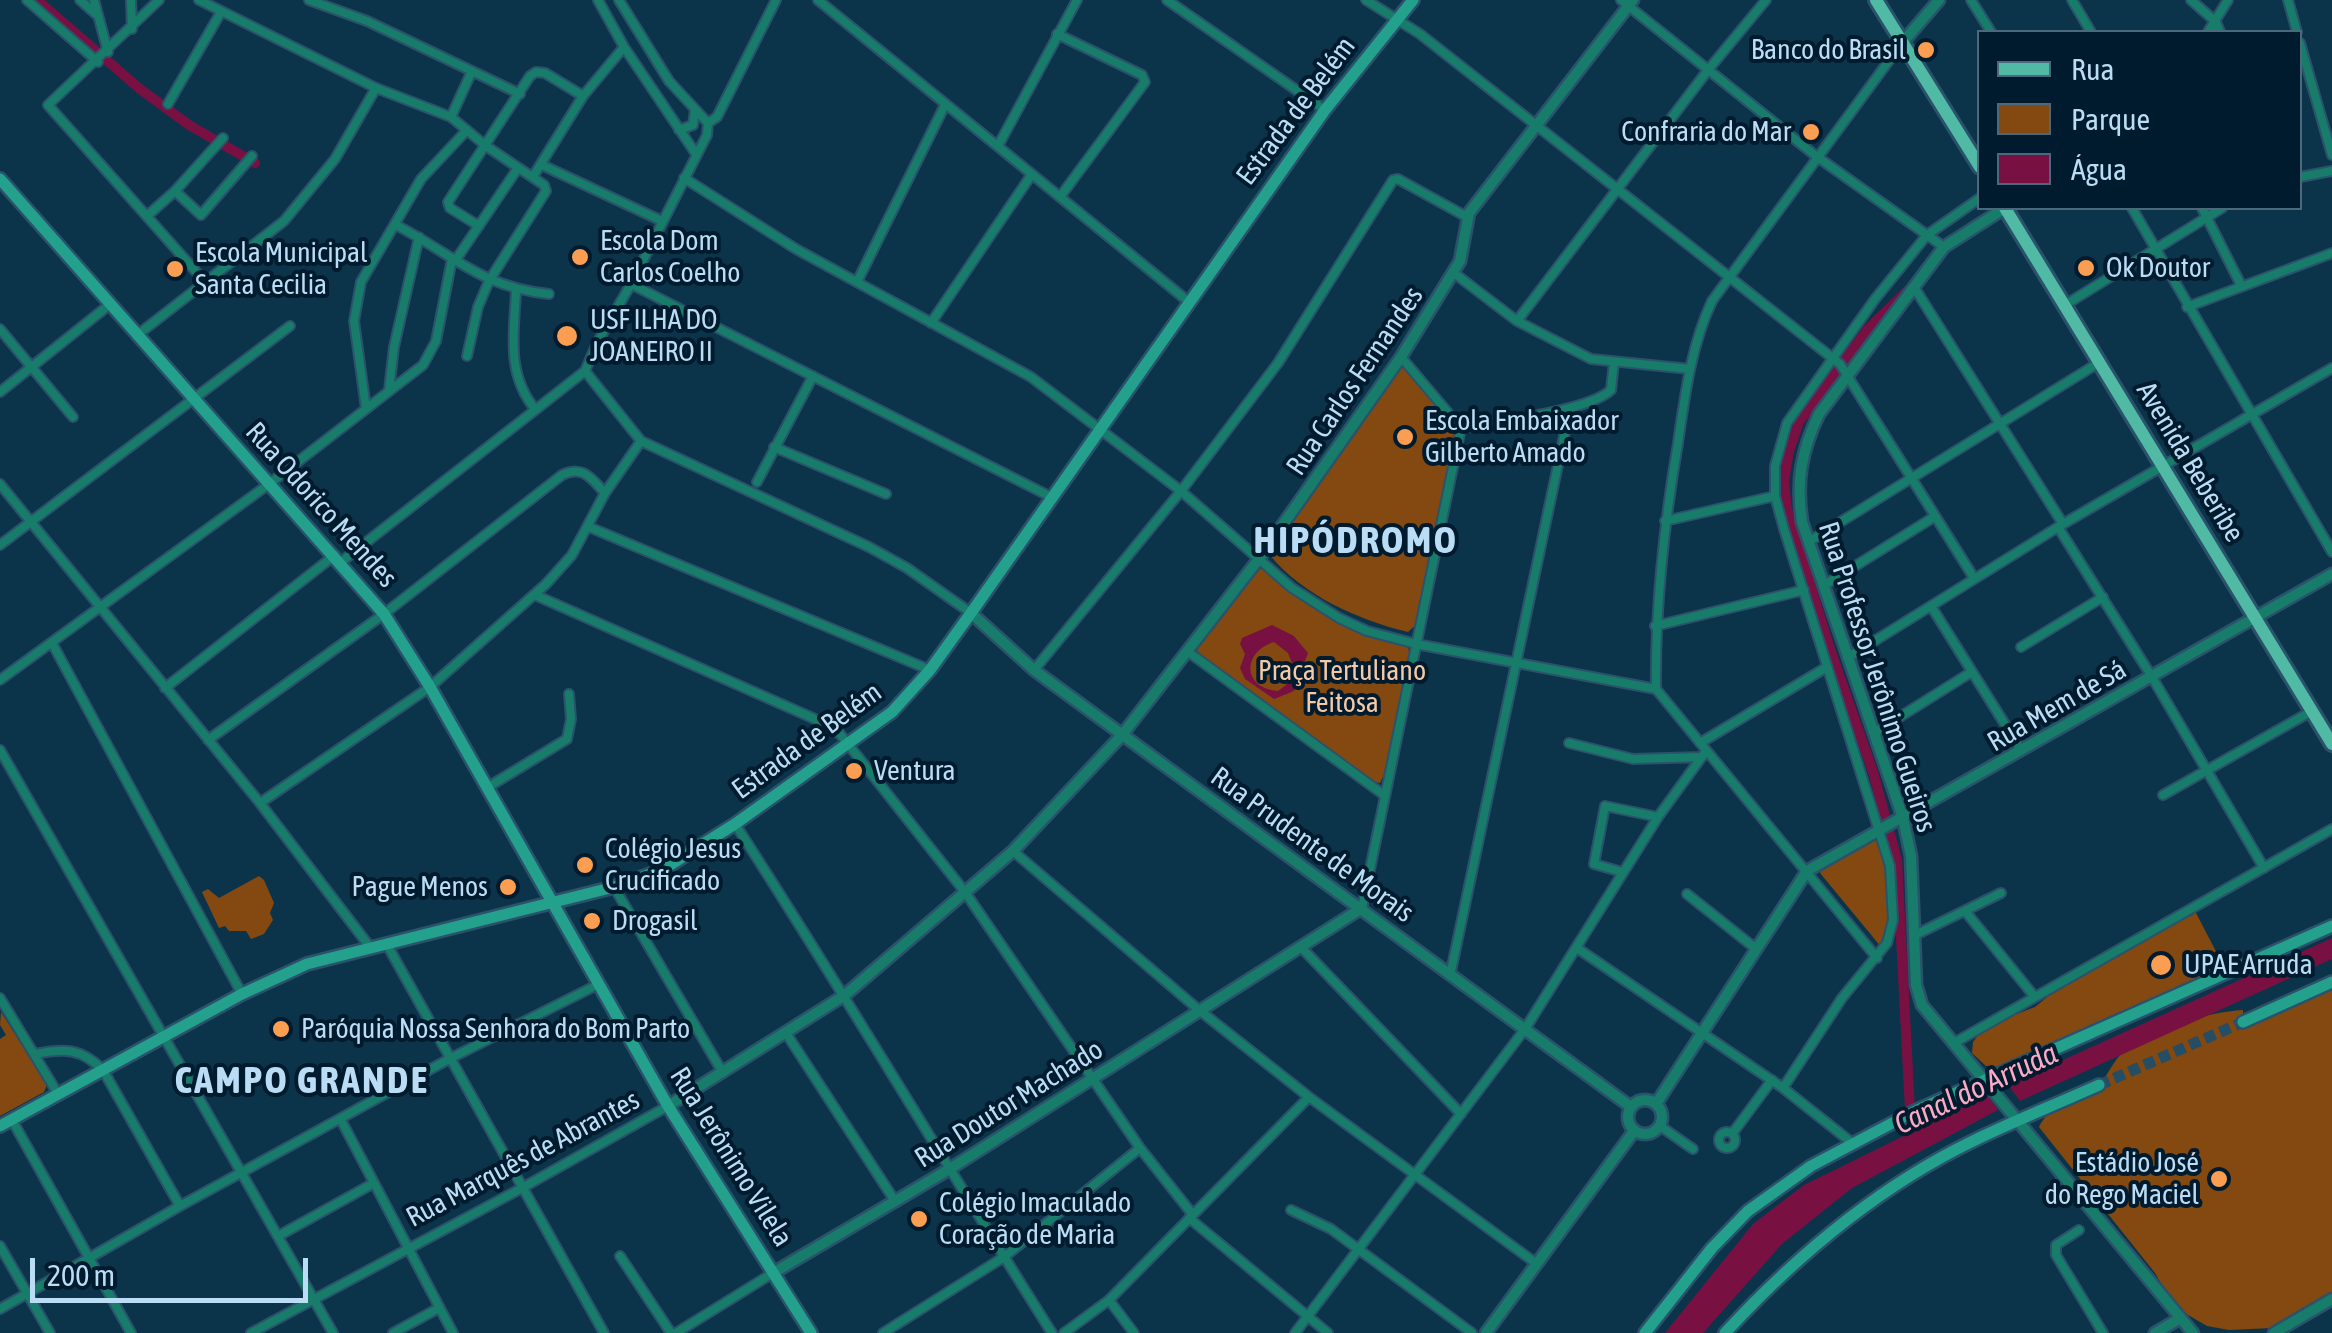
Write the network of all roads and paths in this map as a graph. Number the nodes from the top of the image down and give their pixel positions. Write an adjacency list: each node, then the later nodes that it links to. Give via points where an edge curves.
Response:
1 (27, 0): 41 (street)
2 (80, 0): 28 (street)
3 (94, 0): 28 (street)
4 (131, 0): 31 (street)
5 (160, 0): 31 (street)
6 (199, 0): 27 (street)
7 (309, 0): 43 (street)
8 (598, 0): 39 (street)
9 (619, 0): 51 (street)
10 (776, 0): 54 (street)
11 (818, 0): 50 (street)
12 (1077, 0): 37 (street)
13 (1166, 0): 52 (street)
14 (1366, 0): 29 (street)
15 (1413, 0): 29 (main road, Estrada de Belém)
16 (1766, 0): 42 (street)
17 (1876, 0): 38 (main road)
18 (1939, 0): 38 (street)
19 (1971, 0): 32 (street)
20 (2072, 0): 26 (street)
21 (2087, 0): 26 (street)
22 (2190, 0): 30 (street)
23 (2228, 0): 30 (street)
24 (2288, 0): 36 (street)
25 (1627, 2): 42 (street); 55 (street)
26 (2078, 10): 33 (street)
27 (221, 12): 44 (street); 49 (street)
28 (97, 14): 41 (street)
29 (1397, 20): 52 (main road, Estrada de Belém); 55 (street)
30 (2216, 22): 34 (street); 35 (street)
31 (132, 29): 41 (street)
32 (1990, 30)
33 (2090, 30)
34 (2210, 30)
35 (2219, 30)
36 (2296, 30)
37 (1058, 34): 60 (street); 76 (street, via 1142,75 1145,86)
38 (1903, 42): 64 (street); 65 (main road)
39 (624, 47): 47 (street); 57 (street)
40 (2302, 52): 46 (street)
41 (102, 57): 82 (street, via 48,105)
42 (1708, 70): 64 (street); 74 (street)
43 (472, 71): 45 (street); 53 (street)
44 (376, 88): 53 (street); 97 (street, via 335,158 284,221)
45 (520, 94): 47 (street, via 536,72); 59 (street)
46 (2313, 94): 48 (street); 62 (street)
47 (583, 96): 66 (street)
48 (2302, 98)
49 (168, 104)
50 (946, 105): 60 (street); 96 (street)
51 (694, 109): 54 (street); 57 (street, via 693,124)
52 (1326, 110): 103 (main road, Estrada de Belém)
53 (451, 117): 56 (street)
54 (708, 123): 61 (street)
55 (1537, 126): 74 (street); 83 (street)
56 (467, 130): 59 (street); 85 (street, via 421,178)
57 (679, 130): 61 (street)
58 (222, 138): 75 (street)
59 (486, 146): 67 (street); 86 (street, via 448,205)
60 (998, 146): 70 (street)
61 (696, 154): 72 (street)
62 (2332, 155)
63 (252, 156): 75 (street, via 200,215)
64 (1816, 156): 87 (street); 94 (street)
65 (1977, 162)
66 (542, 165): 69 (street); 84 (street)
67 (518, 168): 69 (street); 86 (street)
68 (2332, 170): 71 (street)
69 (534, 174): 95 (street, via 546,191)
70 (1032, 174): 76 (street); 108 (street)
71 (2302, 177)
72 (684, 178): 84 (street); 96 (street)
73 (0, 179): 104 (main road, Rua Odorico Mendes)
74 (1617, 189): 94 (street); 107 (street)
75 (175, 191): 82 (street)
76 (1060, 197): 103 (street)
77 (1977, 200): 87 (street, Rua Professor Jerônimo Gueiros)
78 (2002, 210): 89 (street, Rua Professor Jerônimo Gueiros)
79 (2006, 210): 105 (main road, Avenida Beberibe)
80 (2133, 210): 90 (street)
81 (2204, 211): 90 (street); 99 (street)
82 (147, 216): 97 (street)
83 (1466, 216): 93 (street, Rua Carlos Fernandes); 141 (street, via 1394,180 1278,362)
84 (662, 220): 98 (street)
85 (396, 225): 88 (street); 126 (street, via 356,298)
86 (479, 226): 92 (street)
87 (1929, 236): 89 (street); 114 (street, Rua Professor Jerônimo Gueiros)
88 (419, 237): 92 (street); 123 (street)
89 (1943, 246): 100 (street, Rua Professor Jerônimo Gueiros)
90 (2156, 246): 105 (street); 106 (street)
91 (2332, 253): 99 (street)
92 (453, 260): 95 (street); 123 (street, via 429,358)
93 (1454, 273): 107 (street); 113 (street, Rua Carlos Fernandes)
94 (1730, 278): 114 (street); 119 (street, via 1705,316)
95 (489, 281): 101 (street); 112 (street)
96 (857, 282): 108 (street)
97 (206, 283): 111 (street)
98 (631, 284): 120 (street); 122 (street)
99 (2242, 284): 106 (street)
100 (1914, 287): 121 (street, Rua Professor Jerônimo Gueiros); 131 (street)
101 (516, 291): 102 (street); 127 (street, via 515,372)
102 (549, 294)
103 (1188, 302): 133 (main road, Estrada de Belém)
104 (108, 305): 111 (main road, Rua Odorico Mendes); 117 (street)
105 (2066, 305): 116 (main road, Avenida Beberibe)
106 (2188, 306): 129 (street)
107 (1517, 321): 115 (street, via 1591,359)
108 (931, 323): 133 (street, via 1031,377)
109 (290, 326): 125 (street)
110 (0, 329): 117 (street)
111 (136, 336): 125 (main road, Rua Odorico Mendes)
112 (467, 356)
113 (1402, 357): 132 (street); 155 (street, Rua Carlos Fernandes)
114 (1834, 359): 121 (street); 144 (street, Rua Professor Jerônimo Gueiros, via 1787,423)
115 (1614, 362): 119 (street); 128 (street, via 1608,393)
116 (2100, 362): 131 (street); 136 (main road, Avenida Beberibe)
117 (30, 368): 124 (street); 130 (street)
118 (2332, 368): 129 (street)
119 (1690, 369): 148 (street)
120 (585, 371): 127 (street); 134 (street)
121 (1846, 372): 137 (street); 151 (street, Rua Professor Jerônimo Gueiros, via 1805,443 1798,499)
122 (813, 376): 135 (street); 145 (street)
123 (389, 390): 126 (street)
124 (0, 392)
125 (191, 398): 140 (main road, Rua Odorico Mendes); 147 (street)
126 (366, 408): 140 (street)
127 (535, 408): 154 (street)
128 (1570, 408): 132 (street); 173 (street)
129 (2252, 414): 136 (street); 153 (street)
130 (72, 417)
131 (1998, 424): 137 (street); 149 (street)
132 (1461, 428): 169 (street)
133 (1101, 431): 141 (street); 145 (main road, Estrada de Belém)
134 (640, 441): 142 (street); 164 (street, via 870,547)
135 (774, 447): 138 (street); 143 (street)
136 (2163, 465): 149 (street); 166 (main road, Avenida Beberibe)
137 (1912, 476): 146 (street); 151 (street)
138 (757, 482)
139 (0, 484): 147 (street)
140 (269, 484): 154 (main road, Rua Odorico Mendes); 163 (street)
141 (1181, 491): 155 (street); 176 (street)
142 (605, 493): 150 (street); 165 (street, via 586,473 562,475)
143 (886, 494)
144 (1775, 496): 148 (street); 159 (street, Rua Professor Jerônimo Gueiros)
145 (1053, 498): 164 (main road, Estrada de Belém)
146 (1934, 517): 157 (street); 158 (street)
147 (30, 521): 152 (street); 163 (street)
148 (1665, 521): 167 (street)
149 (2061, 525): 157 (street); 161 (street)
150 (589, 527): 160 (street); 175 (street)
151 (1808, 542): 158 (street, Rua Professor Jerônimo Gueiros)
152 (0, 545)
153 (2332, 552)
154 (338, 558): 165 (main road, Rua Odorico Mendes); 181 (street)
155 (1258, 560): 169 (street, via 1339,618); 171 (street, Rua Carlos Fernandes)
156 (2332, 574): 166 (street, Rua Mem de Sá)
157 (1974, 578): 162 (street)
158 (1822, 586): 172 (street, Rua Professor Jerônimo Gueiros)
159 (1804, 590): 167 (street); 174 (street, Rua Professor Jerônimo Gueiros)
160 (534, 595): 180 (street); 190 (street, via 815,719)
161 (2103, 598): 170 (street); 179 (street)
162 (1931, 606): 172 (street); 177 (street)
163 (99, 607): 168 (street); 181 (street)
164 (972, 613): 175 (main road, Estrada de Belém); 176 (street, Rua Prudente de Morais)
165 (384, 614): 180 (main road, Rua Odorico Mendes); 187 (street)
166 (2255, 618): 179 (street, Rua Mem de Sá); 184 (main road, Avenida Beberibe)
167 (1655, 626): 182 (street)
168 (52, 643): 178 (street); 225 (street)
169 (1416, 644): 173 (street); 196 (street)
170 (2021, 647)
171 (1187, 651): 186 (street, Rua Carlos Fernandes); 196 (street)
172 (1846, 658): 185 (street, Rua Professor Jerônimo Gueiros)
173 (1516, 664): 182 (street); 222 (street)
174 (1827, 668): 192 (street); 201 (street, Rua Professor Jerônimo Gueiros)
175 (930, 670): 190 (main road, Estrada de Belém, via 892,712)
176 (1034, 670): 186 (street, Rua Prudente de Morais)
177 (1970, 672): 185 (street); 193 (street)
178 (2, 676)
179 (2152, 677): 193 (street, Rua Mem de Sá); 194 (street)
180 (430, 686): 195 (main road, Rua Odorico Mendes); 198 (street)
181 (165, 688): 187 (street)
182 (1656, 690): 192 (street)
183 (570, 694): 195 (street, via 566,739)
184 (2312, 711): 189 (main road, Avenida Beberibe); 194 (street)
185 (1874, 733): 201 (street, Rua Professor Jerônimo Gueiros)
186 (1122, 734): 203 (street, Rua Marquês de Abrantes); 212 (street, Rua Prudente de Morais)
187 (208, 740): 198 (street)
188 (1569, 743): 192 (street, via 1616,758)
189 (2332, 744)
190 (849, 745): 200 (main road, Estrada de Belém); 208 (street)
191 (0, 750): 234 (street)
192 (1703, 750): 199 (street); 205 (street)
193 (2022, 752): 201 (street, Rua Mem de Sá)
194 (2207, 770): 197 (street); 204 (street)
195 (488, 787): 211 (main road, Rua Odorico Mendes)
196 (1384, 796): 212 (street)
197 (2162, 796)
198 (260, 803): 218 (street)
199 (1658, 816): 206 (street); 206 (street, via 1605,806 1594,864)
200 (735, 824): 207 (main road, Estrada de Belém, via 662,870); 226 (street)
201 (1890, 824): 205 (street, Rua Mem de Sá); 215 (street, Rua Professor Jerônimo Gueiros, via 1911,856); 221 (street, Rua Professor Jerônimo Gueiros, via 1894,920)
202 (2332, 829): 204 (street)
203 (1013, 851): 208 (street, Rua Marquês de Abrantes); 229 (street)
204 (2264, 868): 227 (street)
205 (1807, 871): 220 (street); 221 (street)
206 (1622, 872): 219 (street)
207 (614, 887): 211 (main road, Estrada de Belém); 239 (street)
208 (965, 892): 226 (street, Rua Marquês de Abrantes); 240 (street)
209 (2001, 893): 213 (street)
210 (1686, 894): 220 (street)
211 (553, 902): 216 (main road, Estrada de Belém); 224 (main road, Rua Jerônimo Vilela)
212 (1362, 908): 217 (street, Rua Doutor Machado); 222 (street, Rua Prudente de Morais)
213 (1965, 911): 215 (street); 227 (street)
214 (2332, 926): 241 (main road)
215 (1916, 935): 235 (street, Rua Professor Jerônimo Gueiros, via 1920,999)
216 (386, 943): 218 (main road, Estrada de Belém); 237 (street)
217 (1300, 946): 229 (street, Rua Doutor Machado); 250 (street)
218 (370, 947): 225 (main road, Estrada de Belém, via 307,964)
219 (1578, 948): 231 (street); 232 (street)
220 (1755, 948): 232 (street)
221 (1876, 958): 244 (street, Rua Professor Jerônimo Gueiros)
222 (1450, 976): 231 (street, Rua Prudente de Morais)
223 (2332, 982): 230 (main road)
224 (599, 984): 237 (street); 248 (main road, Rua Jerônimo Vilela)
225 (242, 994): 234 (main road, Estrada de Belém)
226 (845, 994): 233 (street, Rua Marquês de Abrantes); 260 (street)
227 (2034, 996): 235 (street)
228 (0, 998): 236 (street)
229 (1199, 1010): 240 (street, Rua Doutor Machado); 246 (street)
230 (2243, 1022)
231 (1525, 1030): 249 (street, Rua Prudente de Morais); 250 (street)
232 (1702, 1031): 242 (street); 247 (street)
233 (786, 1033): 239 (street, Rua Marquês de Abrantes); 265 (street)
234 (166, 1036): 238 (main road, Estrada de Belém); 261 (street)
235 (1954, 1044): 241 (street)
236 (35, 1054): 238 (street, via 72,1050); 245 (street)
237 (451, 1058): 252 (street); 264 (street)
238 (103, 1070): 245 (main road, Estrada de Belém); 266 (street)
239 (723, 1073): 248 (street, Rua Marquês de Abrantes)
240 (1093, 1078): 258 (street); 260 (street, Rua Doutor Machado)
241 (1985, 1079): 251 (street); 257 (main road)
242 (1772, 1080): 244 (street); 256 (street)
243 (2100, 1085): 251 (main road)
244 (1783, 1088): 257 (street)
245 (58, 1094): 253 (main road, Estrada de Belém)
246 (1309, 1097): 262 (street); 268 (street)
247 (1656, 1104): 249 (street, via 1645,1100); 254 (street)
248 (668, 1106): 264 (street, Rua Marquês de Abrantes); 278 (main road, Rua Jerônimo Vilela)
249 (1631, 1107): 255 (street, via 1627,1117)
250 (1462, 1114): 262 (street)
251 (2015, 1116): 286 (street); 305 (main road, via 1846,1220 1769,1285)
252 (340, 1120): 261 (street); 263 (street)
253 (6, 1123): 275 (street)
254 (1660, 1126): 255 (street, via 1648,1134); 259 (street)
255 (1634, 1131): 277 (street)
256 (1732, 1134)
257 (1851, 1142): 304 (main road, via 1748,1211)
258 (1140, 1148): 268 (street); 276 (street)
259 (1693, 1148)
260 (948, 1170): 265 (street, Rua Doutor Machado); 276 (street)
261 (243, 1171): 266 (street); 270 (street)
262 (1415, 1176): 273 (street); 277 (street)
263 (374, 1183): 270 (street); 272 (street)
264 (522, 1188): 272 (street, Rua Marquês de Abrantes); 294 (street)
265 (895, 1202): 278 (street, Rua Doutor Machado)
266 (180, 1206): 275 (street)
267 (1291, 1210): 273 (street)
268 (1191, 1216): 282 (street); 285 (street)
269 (2079, 1230): 306 (street, via 2056,1244 2056,1255)
270 (280, 1235): 280 (street)
271 (0, 1246): 279 (street)
272 (408, 1247): 280 (street, Rua Marquês de Abrantes); 283 (street)
273 (1358, 1250): 285 (street); 302 (street)
274 (620, 1256): 295 (street, Rua Doutor Machado)
275 (89, 1257): 279 (street); 289 (street)
276 (1004, 1257): 296 (street); 297 (street)
277 (1537, 1264): 303 (street)
278 (774, 1273): 287 (main road, Rua Jerônimo Vilela); 295 (street, Rua Doutor Machado)
279 (27, 1295): 284 (street); 288 (street)
280 (314, 1297): 290 (street, Rua Marquês de Abrantes); 291 (street)
281 (2332, 1299): 309 (street)
282 (1108, 1300): 298 (street); 299 (street)
283 (439, 1308): 292 (street); 293 (street)
284 (0, 1309)
285 (1308, 1316): 300 (street); 301 (street)
286 (2178, 1319): 307 (street); 308 (street)
287 (806, 1331)
288 (50, 1333)
289 (131, 1333)
290 (250, 1333)
291 (333, 1333)
292 (393, 1333)
293 (452, 1333)
294 (604, 1333)
295 (674, 1333)
296 (884, 1333)
297 (1052, 1333)
298 (1064, 1333)
299 (1134, 1333)
300 (1295, 1333)
301 (1328, 1333)
302 (1472, 1333)
303 (1486, 1333)
304 (1646, 1333)
305 (1726, 1333)
306 (2103, 1333)
307 (2155, 1333)
308 (2193, 1333)
309 (2274, 1333)

